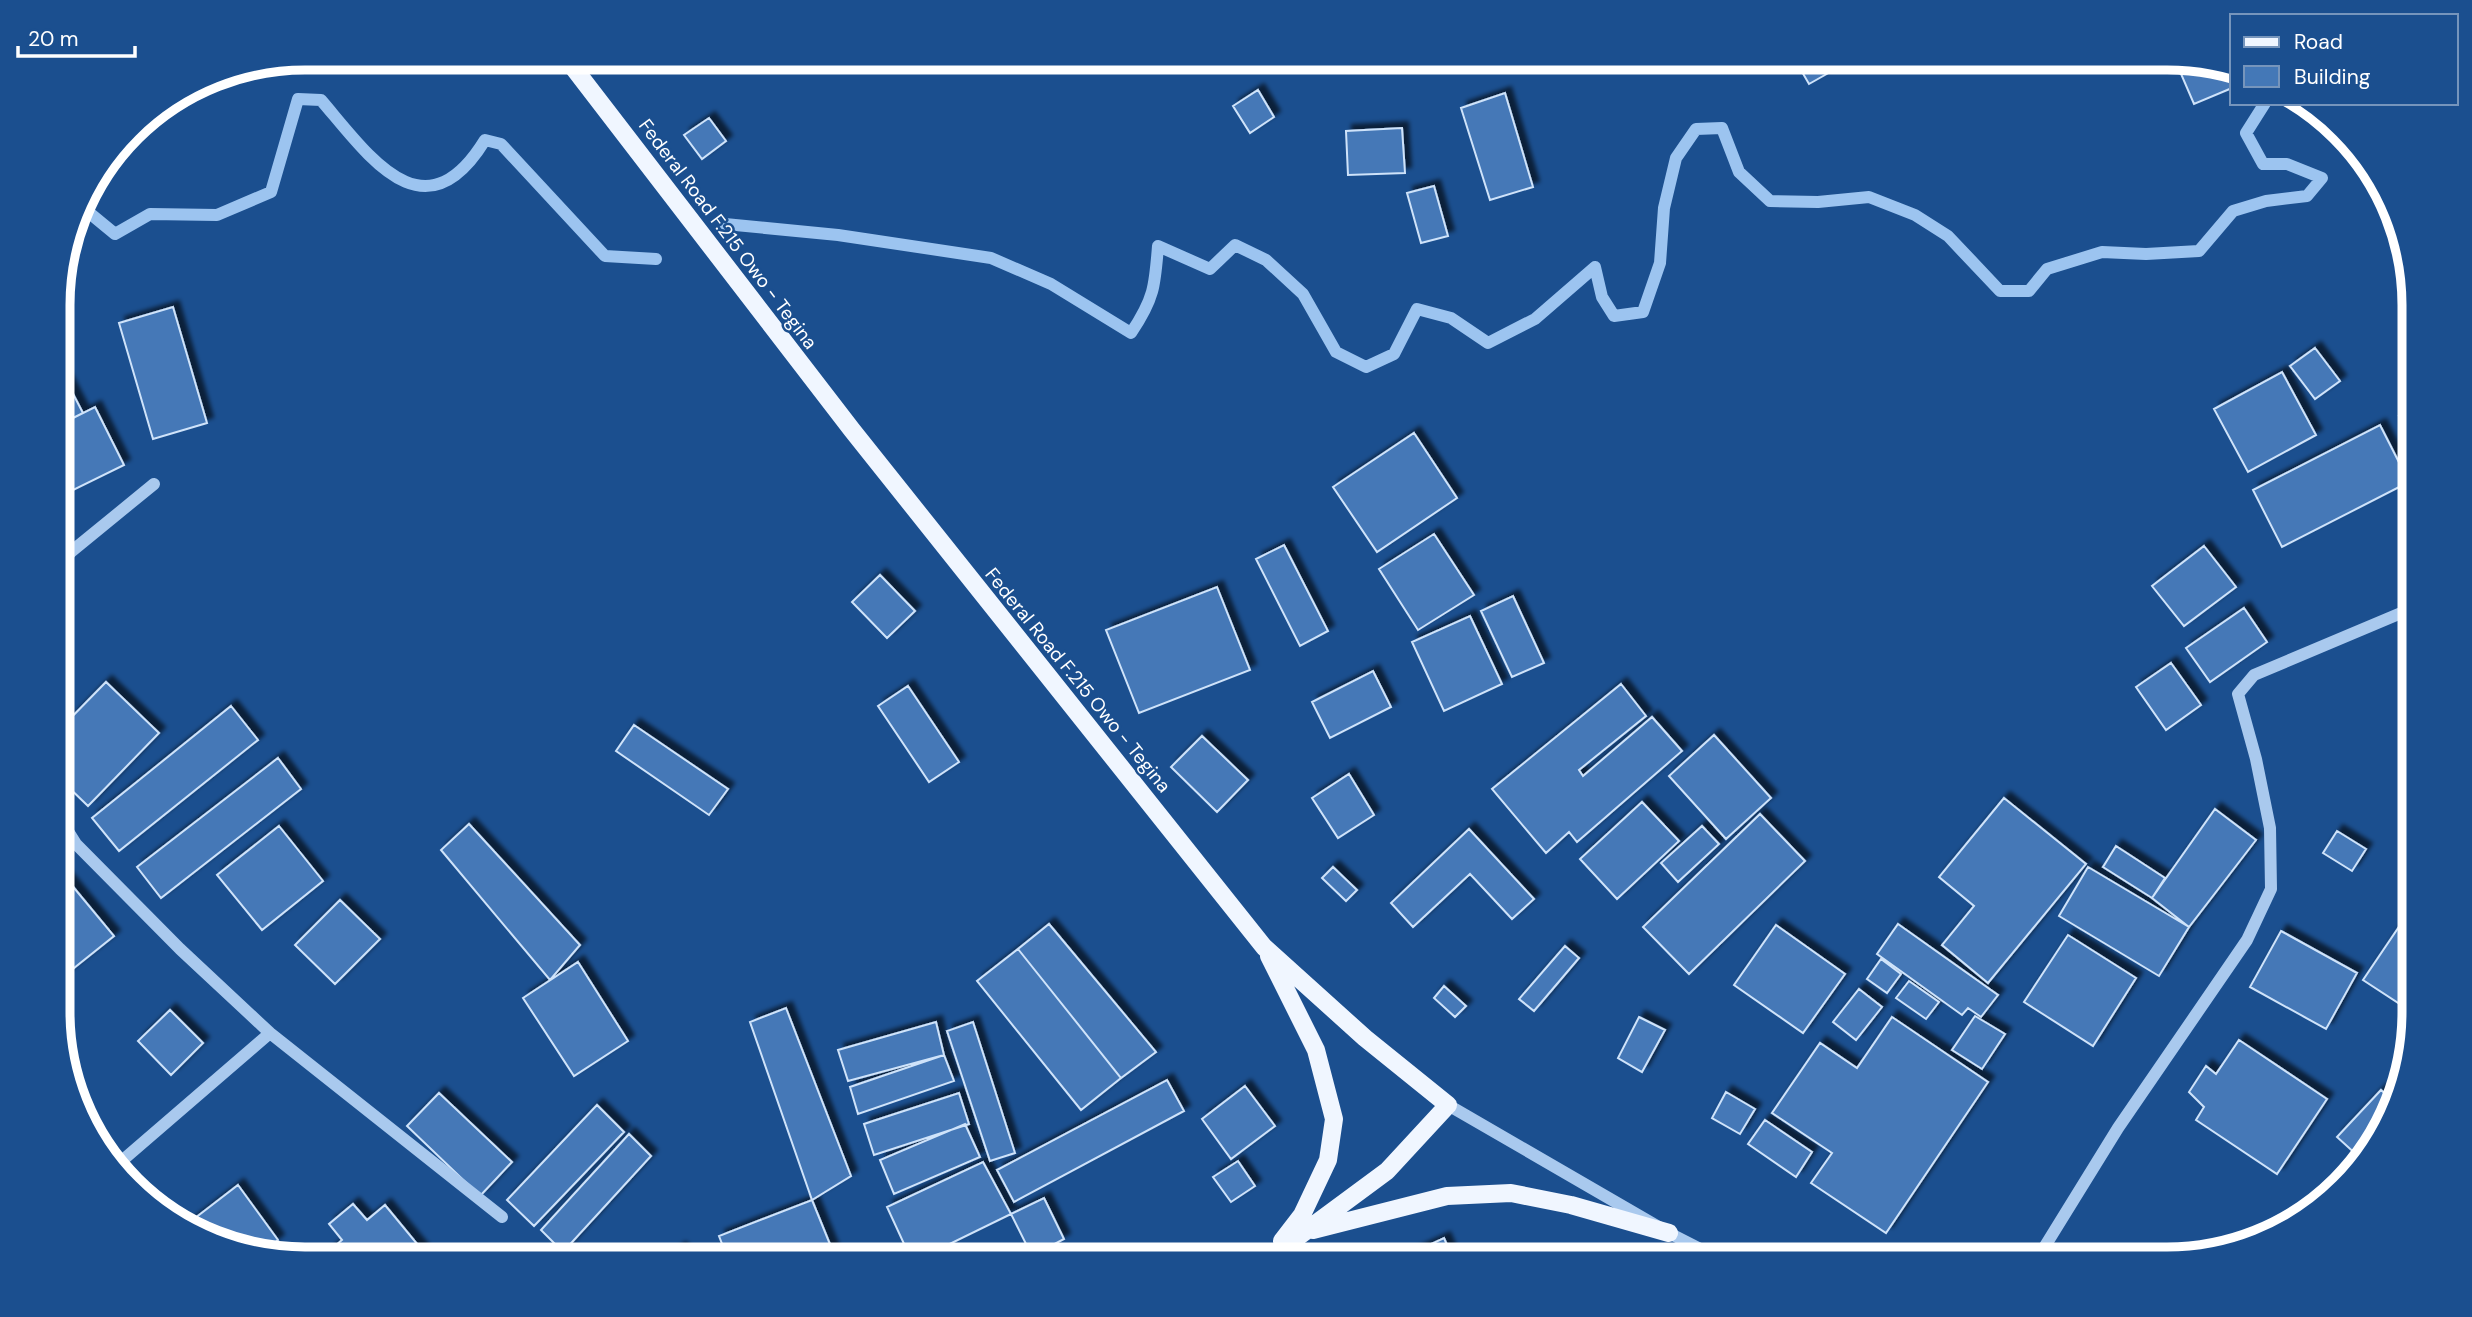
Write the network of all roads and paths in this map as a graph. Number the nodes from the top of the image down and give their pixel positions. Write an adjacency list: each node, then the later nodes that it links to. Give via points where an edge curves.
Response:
1 (576, 71): 6 (main road, Federal Road F.215 Owo - Tegina, via 852,430)
2 (154, 484): 3 (street)
3 (71, 552)
4 (2402, 613): 16 (street, via 2255,675 2238,694 2270,828 2271,888 2247,940 2118,1128)
5 (70, 834): 7 (street, via 180,949)
6 (1264, 947): 8 (main road, Federal Road F.215 Owo - Tegina); 13 (main road, via 1316,1050 1334,1119 1328,1160 1302,1215)
7 (270, 1033): 9 (street); 10 (street)
8 (1448, 1105): 11 (main road, via 1387,1171); 12 (street)
9 (123, 1160)
10 (502, 1217)
11 (1303, 1232): 12 (main road, via 1447,1196 1511,1193); 14 (main road)
12 (1669, 1233): 15 (street)
13 (1278, 1246)
14 (1284, 1246)
15 (1695, 1246)
16 (2045, 1246)

